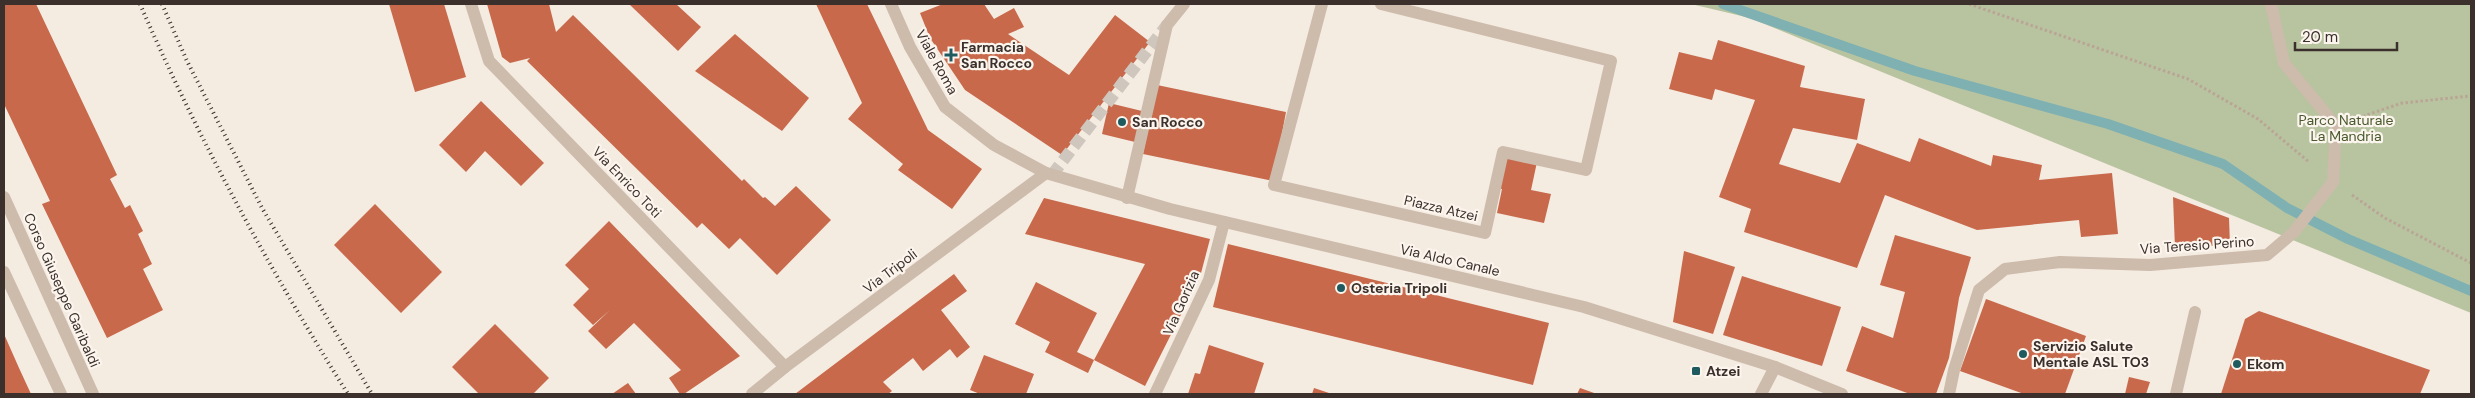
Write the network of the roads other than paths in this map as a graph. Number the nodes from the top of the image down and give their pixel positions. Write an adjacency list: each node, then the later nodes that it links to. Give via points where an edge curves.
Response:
1 (471, 4): 13 (street, Via Enrico Toti, via 488,61)
2 (891, 4): 7 (street, Viale Roma, via 910,47 945,107 994,145)
3 (1184, 4): 9 (street, via 1167,25)
4 (1322, 4): 5 (street, Piazza Atzei, via 1274,185 1485,234 1503,152 1586,170 1611,61)
5 (1381, 4)
6 (2271, 4): 21 (street, Via Teresio Perino, via 2284,64 2336,126 2330,185 2294,232 2267,254 2150,265 2060,262 2005,269 1979,290)
7 (1046, 173): 9 (street, Via Aldo Canale); 13 (street, Via Tripoli)
8 (4, 197): 16 (street, Corso Giuseppe Garibaldi)
9 (1127, 198): 10 (street, Via Aldo Canale)
10 (1224, 222): 14 (street, Via Aldo Canale, via 1584,307); 18 (street, Via Gorizia, via 1209,280)
11 (4, 272): 15 (street)
12 (2195, 312): 22 (street)
13 (785, 367): 17 (street, Via Tripoli)
14 (1775, 367): 19 (street); 20 (street, Via Aldo Canale)
15 (61, 394)
16 (93, 394)
17 (752, 394)
18 (1155, 394)
19 (1761, 394)
20 (1842, 394)
21 (1949, 394)
22 (2176, 394)

